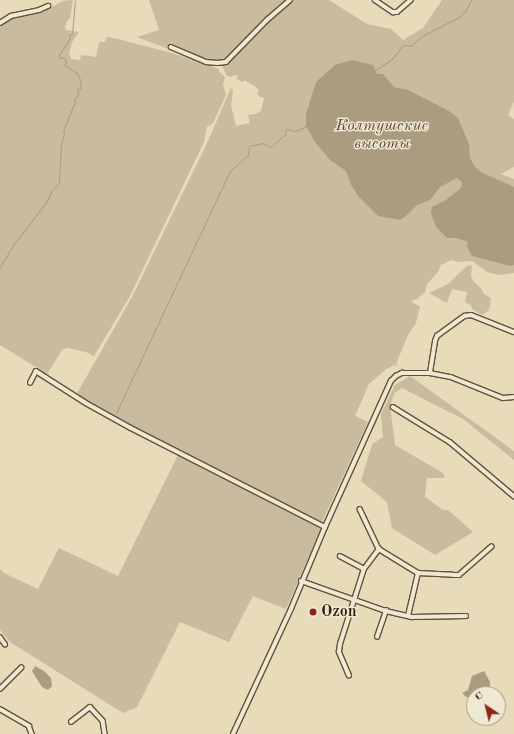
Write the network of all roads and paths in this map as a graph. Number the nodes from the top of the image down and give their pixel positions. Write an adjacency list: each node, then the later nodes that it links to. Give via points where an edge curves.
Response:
1 (290, 0): 6 (street, via 222,63 206,62)
2 (375, 0): 3 (street, via 393,12 397,12)
3 (411, 0)
4 (48, 6): 5 (street, via 12,16)
5 (0, 23)
6 (171, 47)
7 (514, 332): 8 (street, via 471,315 465,316 437,336)
8 (430, 373): 10 (street, via 451,377 502,398); 14 (street, via 402,373 391,381)
9 (30, 383): 14 (street, via 36,371 131,428)
10 (514, 397)
11 (393, 407): 12 (street, via 450,442)
12 (514, 496)
13 (360, 509): 16 (street)
14 (325, 527): 20 (street)
15 (491, 546): 19 (street, via 459,575)
16 (379, 549): 18 (street); 19 (street)
17 (340, 556): 18 (street)
18 (364, 569): 21 (street)
19 (418, 573): 23 (street)
20 (301, 581): 21 (street); 35 (street)
21 (353, 600): 22 (street); 29 (street, via 339,648)
22 (386, 611): 23 (street); 26 (street)
23 (408, 616): 24 (street)
24 (466, 616)
25 (0, 637): 27 (street)
26 (377, 637)
27 (5, 644)
28 (21, 668): 30 (street)
29 (349, 676)
30 (0, 689)
31 (0, 709): 33 (street, via 29,726)
32 (71, 722): 34 (street, via 90,707 103,721)
33 (32, 734)
34 (105, 734)
35 (233, 734)

